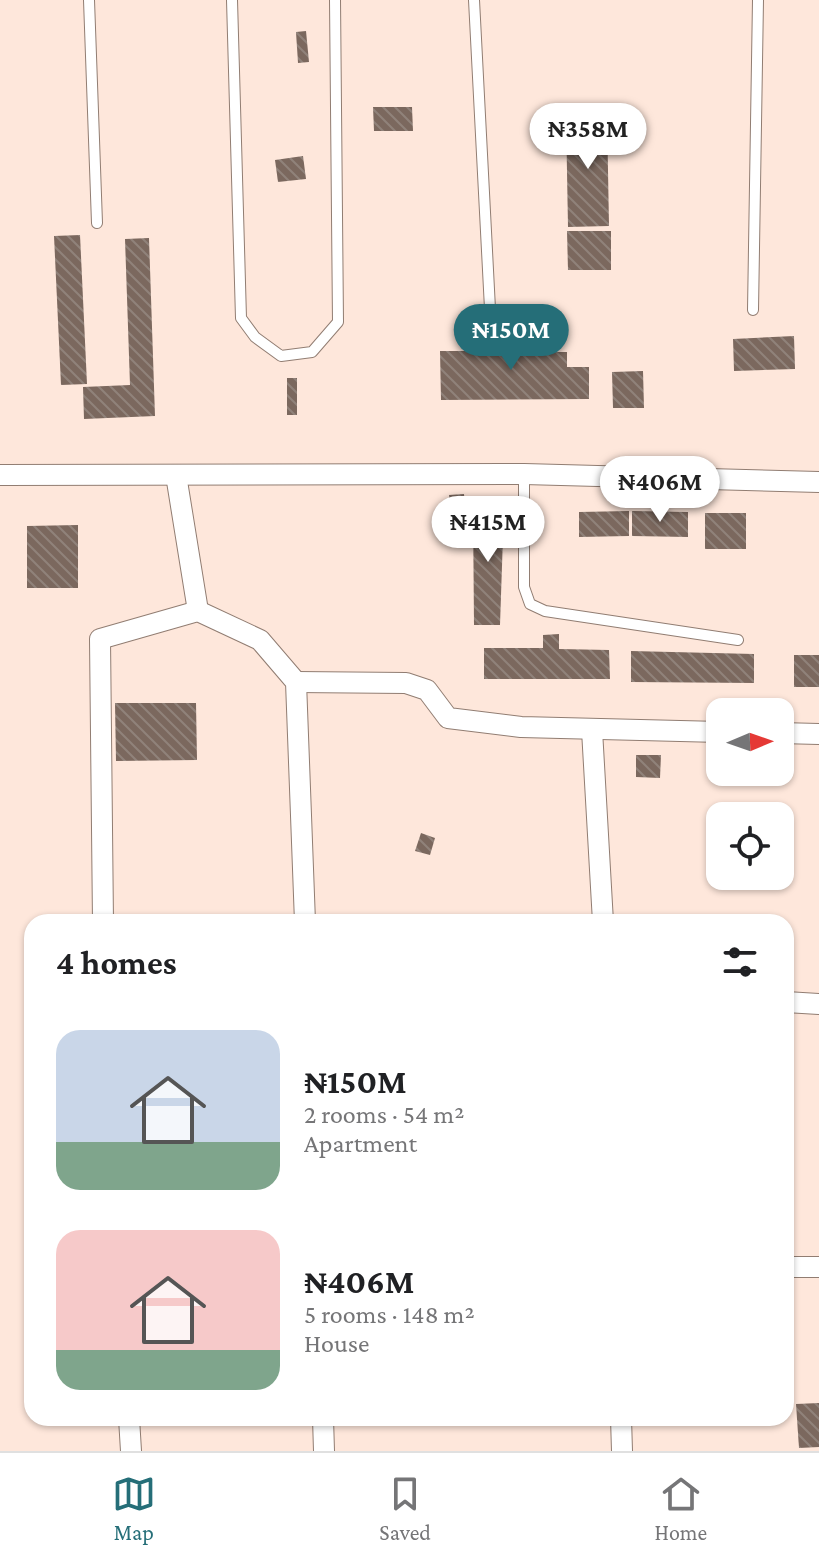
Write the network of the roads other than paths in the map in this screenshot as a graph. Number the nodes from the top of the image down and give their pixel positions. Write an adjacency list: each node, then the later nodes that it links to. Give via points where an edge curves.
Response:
1 (89, 0): 6 (lane)
2 (232, 0): 3 (lane, via 241,318 255,337 281,356 312,352 338,322)
3 (335, 0)
4 (474, 0): 8 (lane)
5 (758, 0): 7 (lane)
6 (97, 223)
7 (753, 310)
8 (491, 328)
9 (524, 474): 11 (street); 12 (street); 14 (lane, via 524,587 530,604 545,611)
10 (0, 475): 11 (street)
11 (176, 475): 13 (street)
12 (819, 482)
13 (198, 611): 15 (street, via 260,640); 20 (street, via 100,639)
14 (738, 640)
15 (296, 682): 16 (street, via 406,683 427,690 448,718); 21 (street)
16 (592, 730): 17 (street); 22 (street)
17 (706, 732)
18 (794, 733): 19 (street)
19 (819, 734)
20 (103, 914)
21 (305, 914)
22 (603, 914)
23 (794, 1002): 24 (street)
24 (819, 1004)
25 (794, 1267): 26 (street)
26 (819, 1267)
27 (129, 1426): 30 (street)
28 (323, 1426): 31 (street)
29 (621, 1426): 32 (street)
30 (131, 1451)
31 (324, 1451)
32 (622, 1451)

